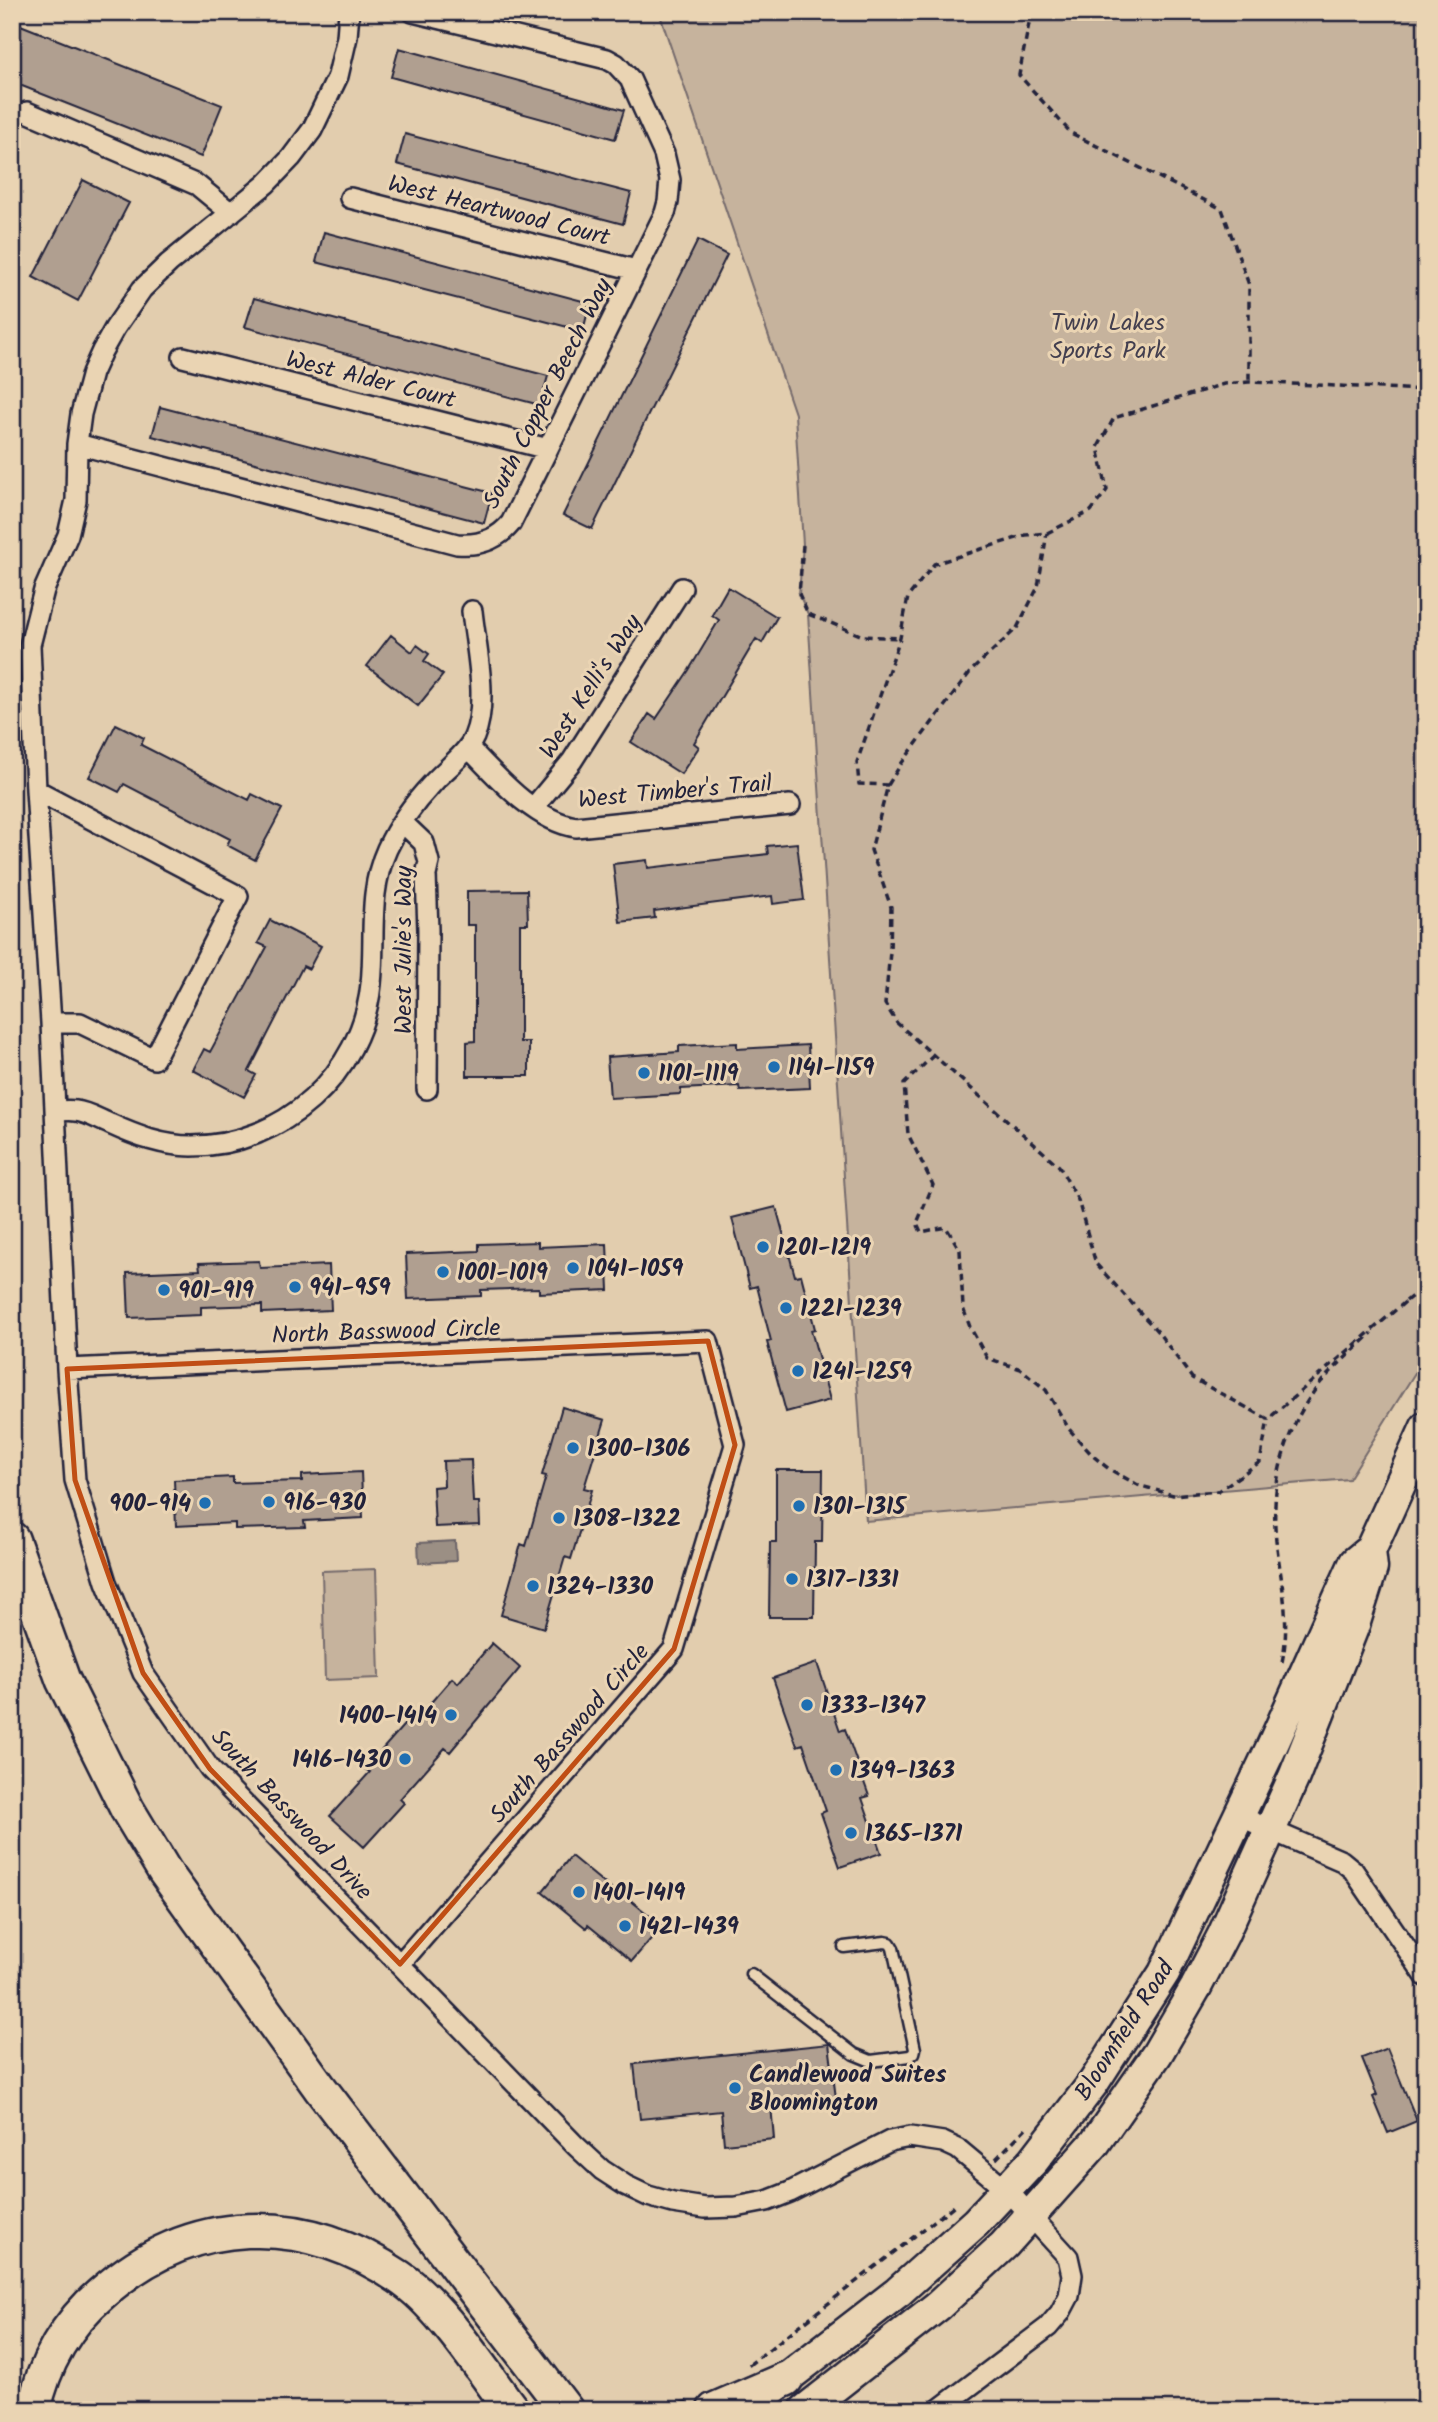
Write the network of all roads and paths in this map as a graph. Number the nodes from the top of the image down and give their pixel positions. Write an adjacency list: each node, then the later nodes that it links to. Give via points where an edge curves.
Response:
1 (349, 12): 6 (street, South Basswood Drive, via 338,76 312,130 266,184)
2 (414, 12): 7 (street, South Copper Beech Way, via 607,59 631,79 664,154 670,180 664,213)
3 (1033, 12): 9 (path, via 1019,75 1071,133 1222,209 1249,285)
4 (27, 112): 6 (street, via 197,185)
5 (350, 198): 7 (street, West Heartwood Court)
6 (231, 213): 11 (street, South Basswood Drive, via 154,277 131,303 92,373)
7 (636, 270): 12 (street, South Copper Beech Way)
8 (183, 357): 12 (street, West Alder Court)
9 (1249, 382): 10 (path); 13 (path, via 1224,384 1114,418 1098,447 1107,490 1091,511)
10 (1426, 390)
11 (77, 444): 12 (street, South Copper Beech Way, via 471,545 495,538 512,523); 20 (street, South Basswood Drive, via 76,500 30,645)
12 (548, 449)
13 (1047, 533): 17 (path, via 1026,534 934,564 908,597); 19 (path, via 1038,587 1017,628 971,671)
14 (803, 545): 17 (path, via 799,594 808,614 863,636)
15 (682, 588): 22 (street, West Kelli's Way, via 572,761)
16 (472, 611): 18 (street, via 481,708)
17 (900, 638): 19 (path, via 856,762 859,784)
18 (468, 747): 22 (street, West Timber's Trail); 23 (street)
19 (888, 785): 25 (path, via 871,850 891,907 885,1004 897,1023)
20 (36, 790): 24 (street, South Basswood Drive); 24 (street, via 238,897 154,1059 80,1023)
21 (790, 805): 22 (street, West Timber's Trail, via 576,827)
22 (534, 807)
23 (402, 822): 26 (street, West Julie's Way, via 424,843 429,862); 27 (street, via 376,884 371,983 363,1021 337,1072 309,1102 252,1136 190,1146 145,1138 79,1111)
24 (51, 1023): 27 (street, South Basswood Drive)
25 (934, 1055): 32 (path, via 1059,1166 1078,1200 1096,1264 1158,1332 1192,1378); 32 (path, via 904,1084 908,1134 933,1185 917,1223 921,1232 946,1227 960,1250 963,1308 986,1358 1021,1369 1046,1390 1069,1429 1109,1469 1138,1485 1173,1495 1218,1491 1260,1462)
26 (427, 1089)
27 (55, 1111): 31 (street, South Basswood Drive)
28 (1426, 1284): 29 (path)
29 (1405, 1302): 32 (path); 36 (path, via 1324,1379 1289,1435 1274,1501 1286,1621)
30 (708, 1341): 31 (street, North Basswood Circle); 40 (street, South Basswood Circle, via 735,1444 674,1649)
31 (67, 1369): 40 (street, South Basswood Drive, via 75,1480 106,1582 143,1672 210,1769)
32 (1268, 1419)
33 (1426, 1427): 35 (main road, Bloomfield Road)
34 (12, 1539): 49 (highway, via 63,1680 127,1809 166,1872 320,2088)
35 (1370, 1551): 37 (main road, Bloomfield Road, via 1354,1562); 38 (main road, Bloomfield Road, via 1371,1568 1354,1625)
36 (1281, 1663)
37 (1240, 1816): 38 (street); 46 (main road, Bloomfield Road, via 1142,2010 1034,2160)
38 (1271, 1830): 42 (street, via 1353,1870); 46 (main road, Bloomfield Road, via 1202,1976 1157,2054 1095,2143)
39 (844, 1947): 41 (lane, via 890,1943 915,2049 910,2056 871,2061 855,2054)
40 (400, 1964): 46 (street, South Basswood Drive, via 576,2146 602,2170 648,2196 705,2208 767,2201 890,2141 910,2137 958,2149)
41 (751, 1974)
42 (1426, 1977)
43 (1028, 2125): 44 (path)
44 (1002, 2153)
45 (961, 2200): 47 (path)
46 (1019, 2202): 48 (main road, Bloomfield Road, via 975,2222 898,2292); 56 (main road, Bloomfield Road, via 1004,2245 939,2305); 57 (street, South Basswood Drive, via 1068,2257 1072,2275 1069,2297 1048,2327)
47 (745, 2368)
48 (786, 2379): 50 (highway); 55 (main road, Bloomfield Road)
49 (557, 2399): 53 (highway)
50 (705, 2404): 54 (path)
51 (34, 2410): 52 (highway, via 50,2361 67,2331 118,2278 184,2242 256,2230 298,2233 336,2244 402,2278 429,2302)
52 (512, 2410)
53 (588, 2410)
54 (635, 2410)
55 (745, 2410)
56 (805, 2410)
57 (938, 2410)

